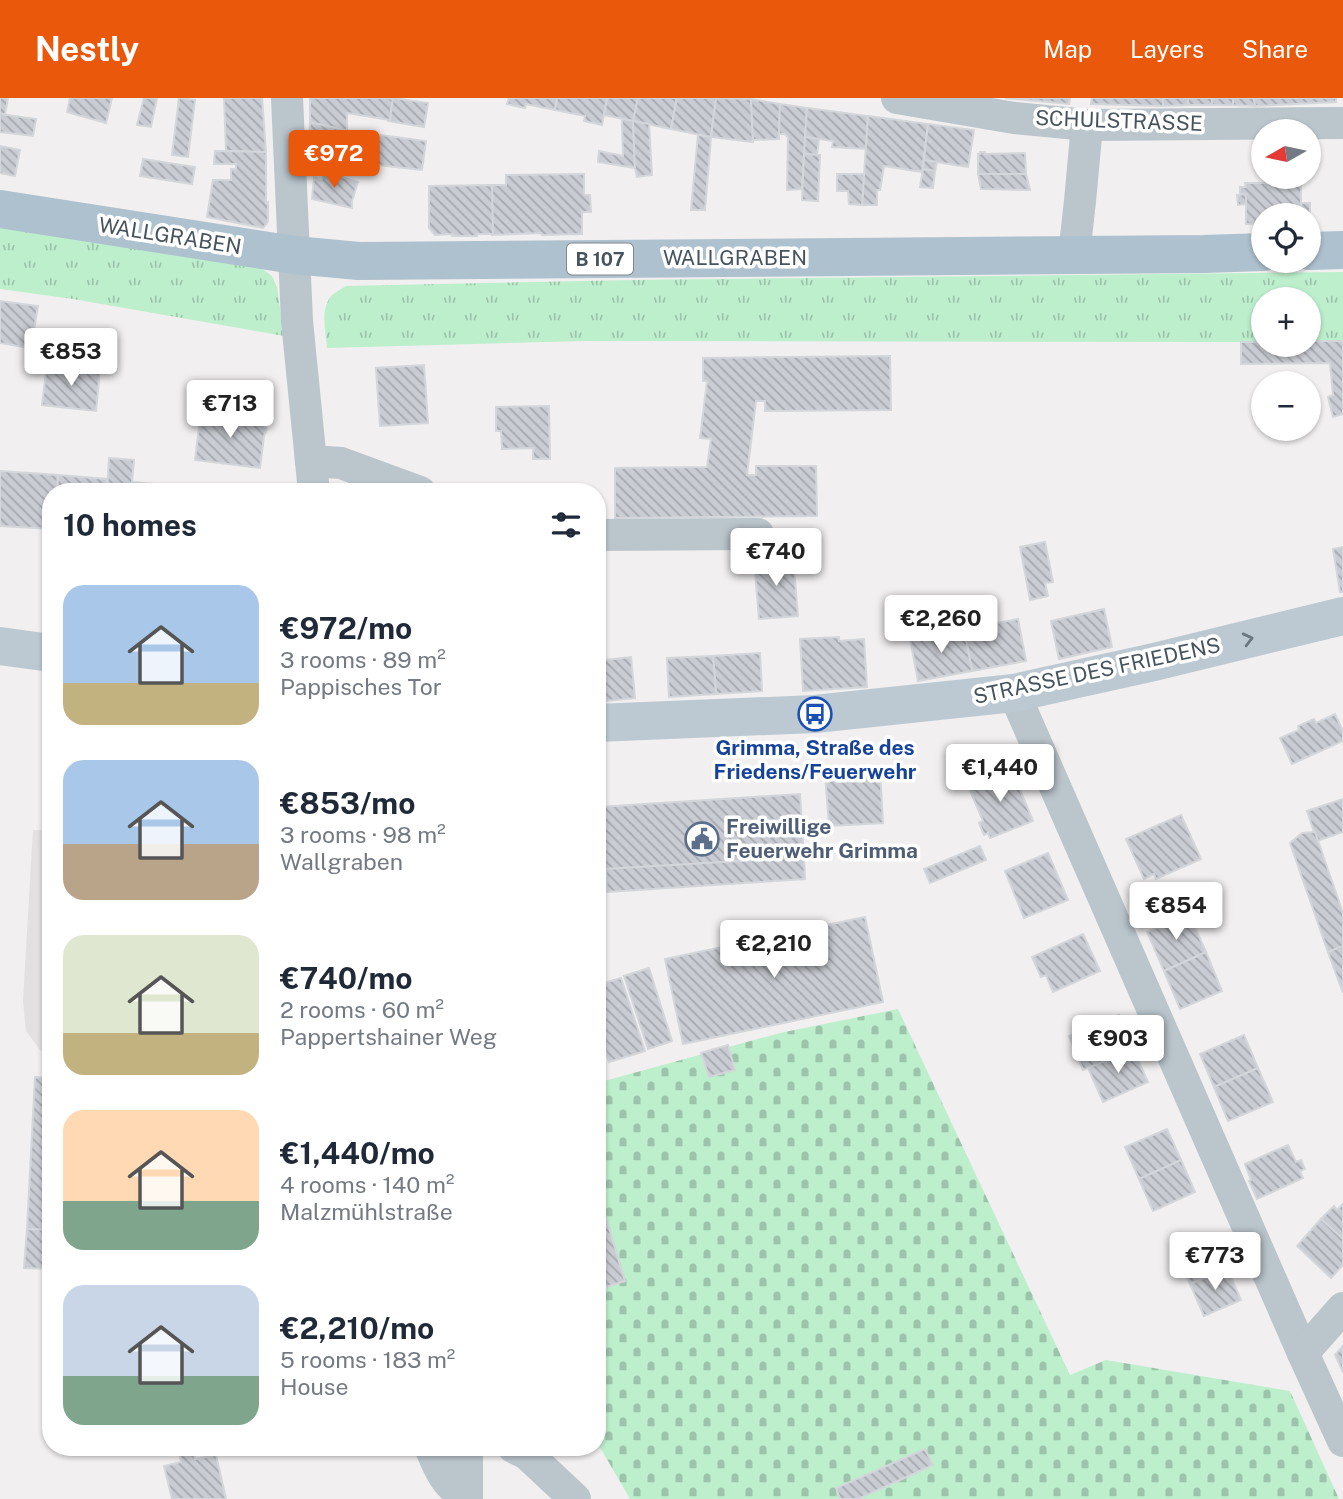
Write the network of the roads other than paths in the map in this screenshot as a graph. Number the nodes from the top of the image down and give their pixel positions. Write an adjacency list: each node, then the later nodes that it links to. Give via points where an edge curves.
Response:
1 (286, 98): 9 (street)
2 (897, 98): 4 (street, SCHULSTRASSE)
3 (1343, 122): 4 (street, SCHULSTRASSE)
4 (1087, 125): 10 (street)
5 (0, 209): 9 (main road, WALLGRABEN / B 107)
6 (1321, 250): 7 (main road)
7 (1343, 250)
8 (1251, 252): 10 (main road, WALLGRABEN / B 107)
9 (294, 255): 10 (main road, WALLGRABEN / B 107, via 359,261); 11 (street)
10 (1074, 255)
11 (313, 476): 12 (street, via 341,463)
12 (395, 483)
13 (758, 534): 14 (street)
14 (606, 535)
15 (1343, 616): 18 (street, STRASSE DES FRIEDENS, one-way to 15)
16 (0, 646): 17 (street)
17 (42, 652)
18 (1014, 693): 19 (street, STRASSE DES FRIEDENS, via 815,714); 21 (street)
19 (606, 723)
20 (1343, 1308): 21 (street)
21 (1303, 1353): 22 (street)
22 (1343, 1441)
23 (434, 1456): 26 (street, via 454,1491)
24 (467, 1456): 26 (street)
25 (529, 1456): 27 (street)
26 (467, 1499)
27 (575, 1499)

